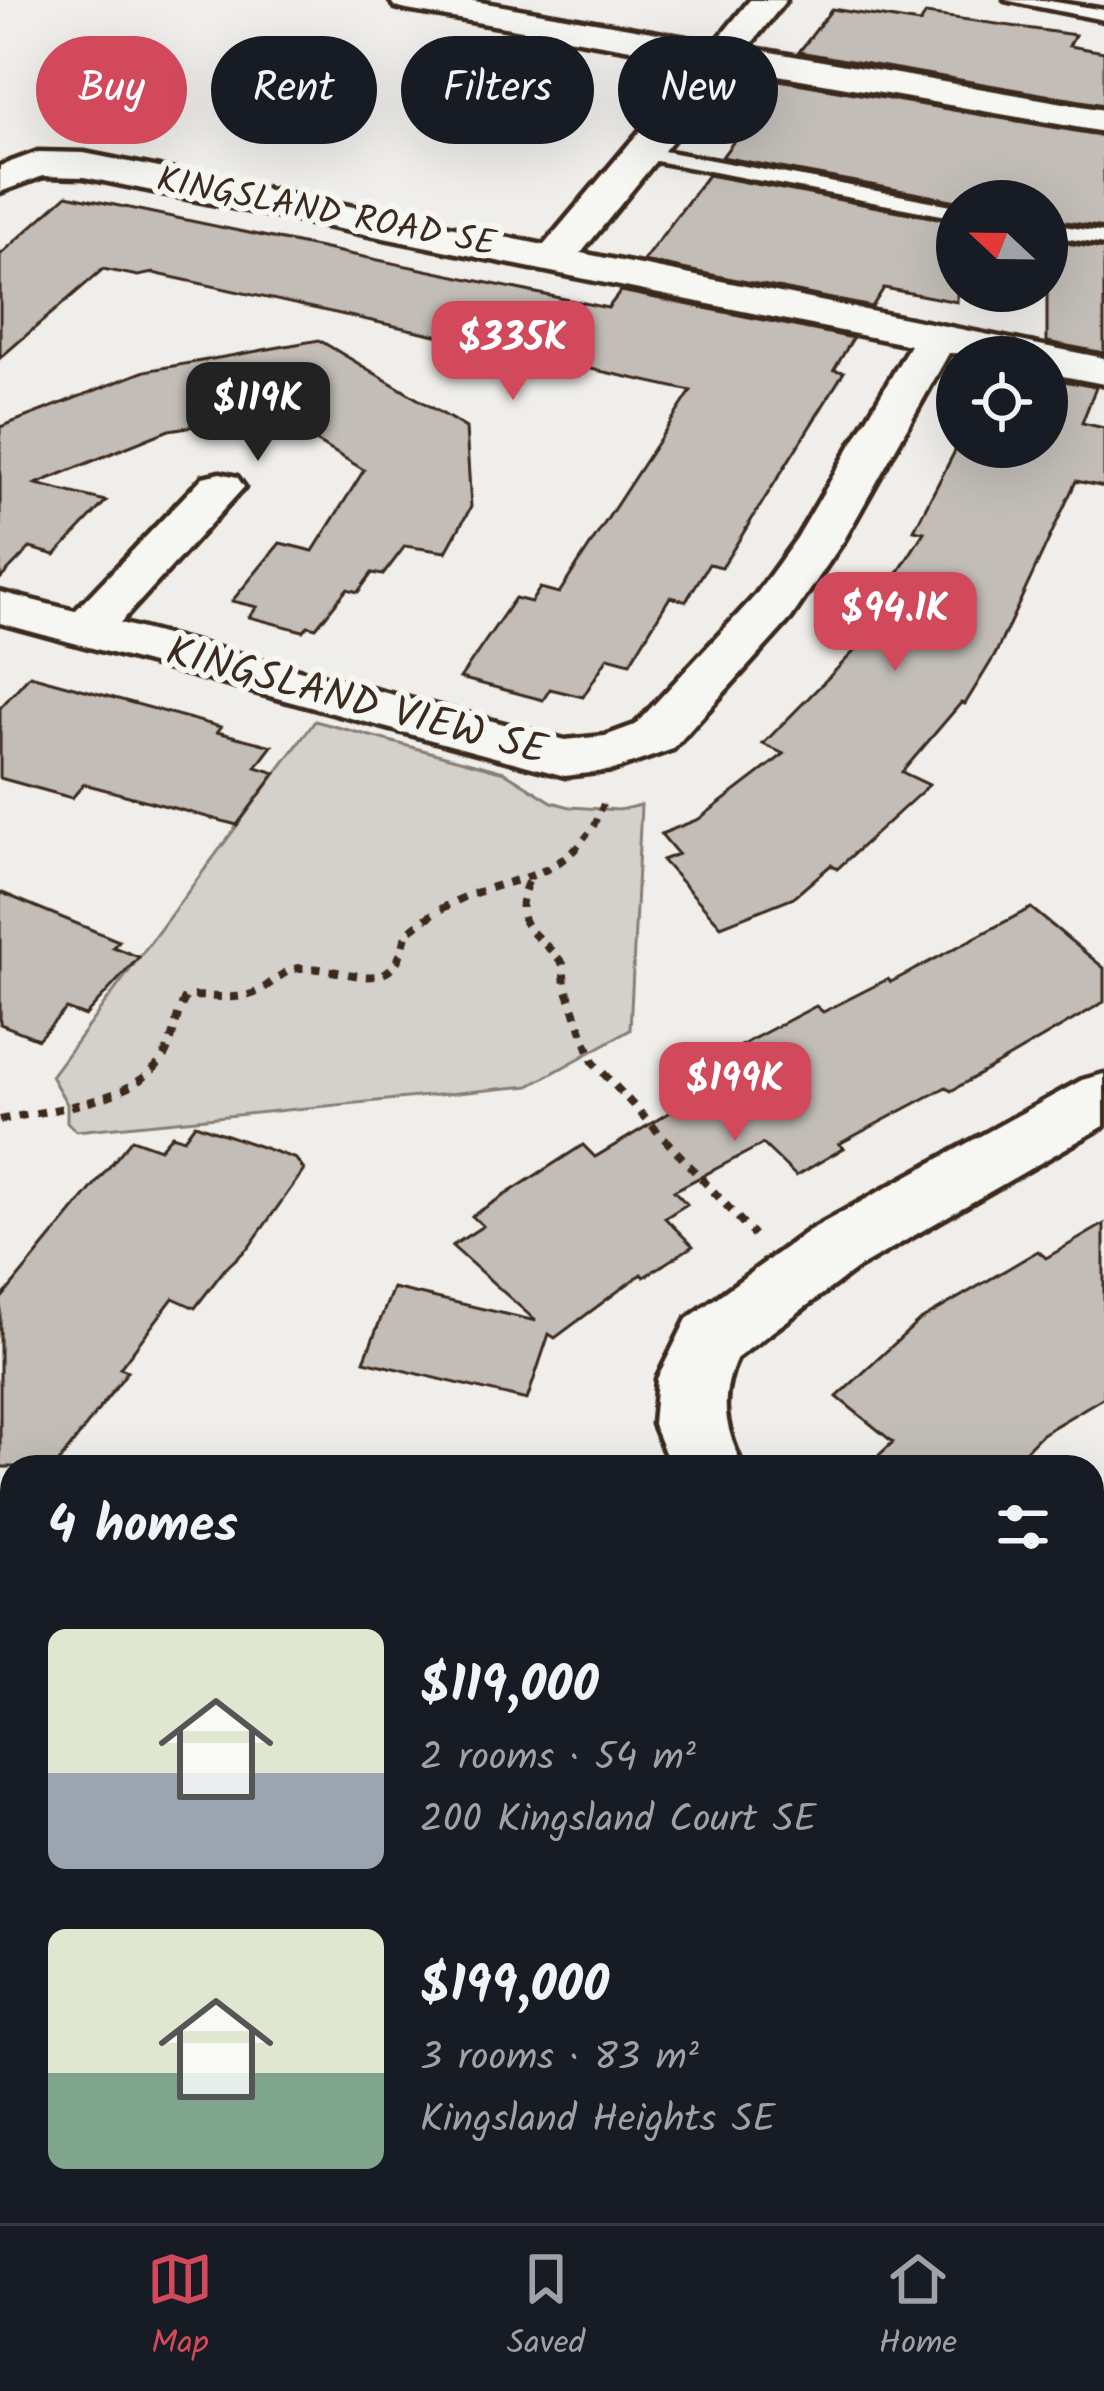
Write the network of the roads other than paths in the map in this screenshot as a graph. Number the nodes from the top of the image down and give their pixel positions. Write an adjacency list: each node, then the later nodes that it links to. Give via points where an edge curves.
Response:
1 (406, 0): 6 (street)
2 (769, 0): 5 (street)
3 (1013, 0): 4 (lane)
4 (1104, 15)
5 (739, 36)
6 (618, 37)
7 (778, 65): 8 (street)
8 (1104, 121)
9 (649, 144): 10 (street)
10 (642, 153): 12 (lane); 15 (street)
11 (0, 180): 15 (street, KINGSLAND ROAD SE, via 38,164 84,165)
12 (936, 208)
13 (1068, 233): 14 (lane)
14 (1104, 239)
15 (555, 258): 16 (street, KINGSLAND ROAD SE)
16 (936, 337): 21 (street, KINGSLAND VIEW SE, via 773,608 654,737 614,754 565,758)
17 (1068, 364): 18 (street)
18 (1104, 371)
19 (220, 487): 21 (street)
20 (0, 607): 21 (street, KINGSLAND VIEW SE)
21 (86, 631)
22 (1104, 1096): 23 (street, via 832,1250 711,1339 692,1379 688,1424)
23 (702, 1455)

